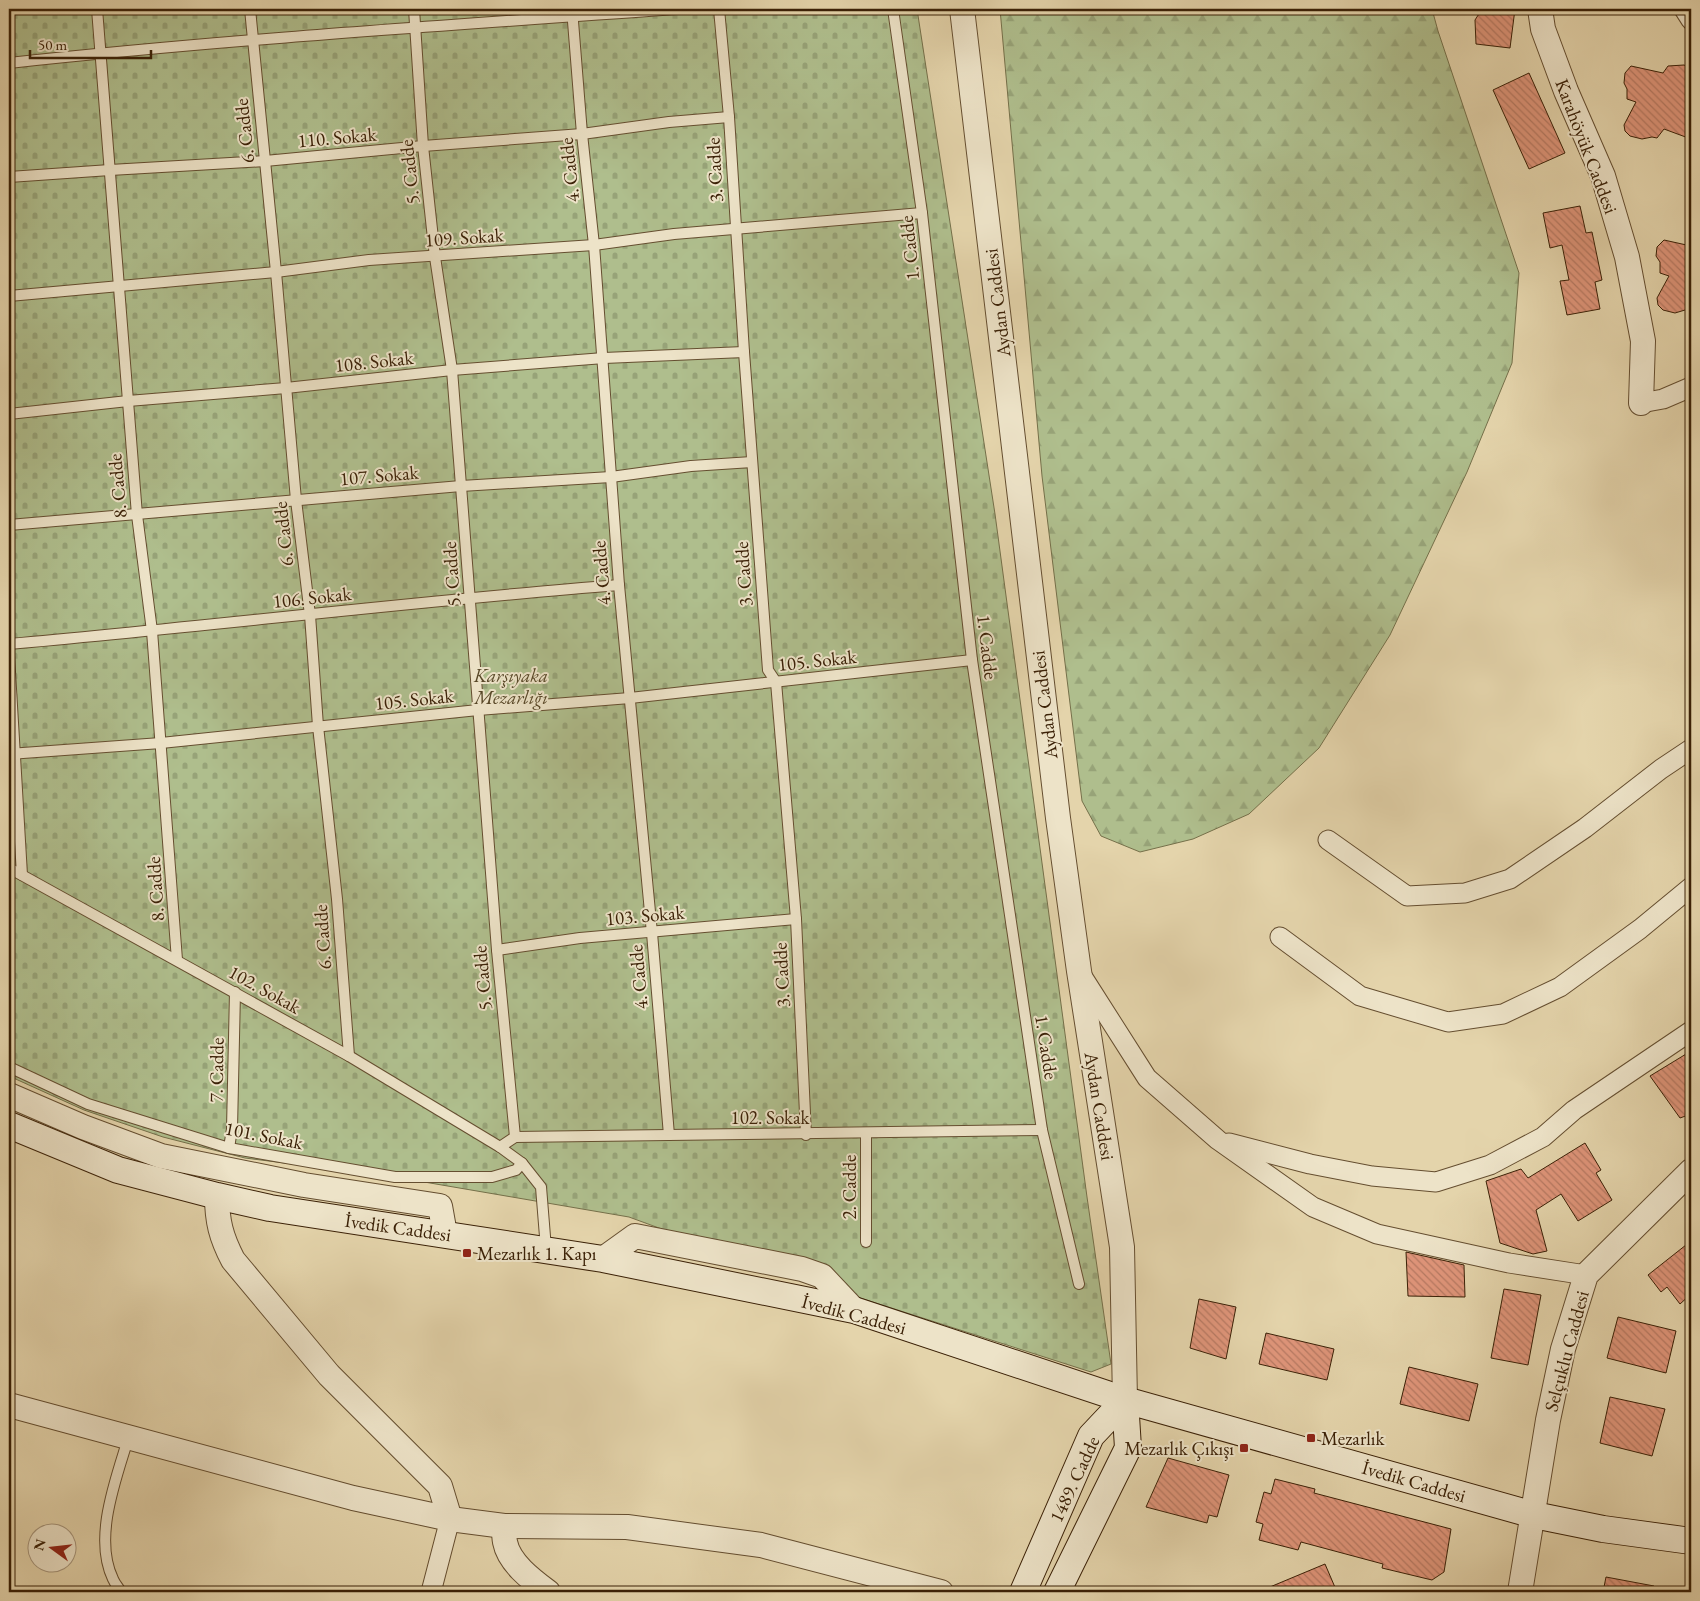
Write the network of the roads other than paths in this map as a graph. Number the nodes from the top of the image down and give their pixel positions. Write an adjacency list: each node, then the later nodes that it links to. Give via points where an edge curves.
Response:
1 (97, 9): 12 (lane, 8. Cadde)
2 (250, 9): 11 (lane, 6. Cadde)
3 (414, 9): 10 (lane, 5. Cadde)
4 (676, 9): 9 (lane)
5 (719, 9): 14 (lane, 3. Cadde)
6 (893, 9): 20 (lane, 1. Cadde)
7 (962, 9): 64 (street, Aydan Caddesi)
8 (1540, 9): 33 (street, Karahöyük Caddesi, via 1543,29 1566,90 1603,176 1627,257 1643,341)
9 (572, 13): 10 (lane); 15 (lane, 4. Cadde)
10 (416, 26): 11 (lane); 16 (lane, 5. Cadde)
11 (252, 41): 12 (lane); 17 (lane, 6. Cadde)
12 (99, 53): 13 (lane); 18 (lane, 8. Cadde)
13 (9, 63)
14 (728, 117): 15 (lane, 110. Sokak); 21 (lane, 3. Cadde)
15 (582, 134): 16 (lane, 110. Sokak); 22 (lane, 4. Cadde)
16 (423, 146): 17 (lane, 110. Sokak); 23 (lane, 5. Cadde)
17 (265, 161): 18 (lane, 110. Sokak); 24 (lane, 6. Cadde)
18 (110, 170): 19 (lane, 110. Sokak); 25 (lane, 8. Cadde)
19 (9, 178)
20 (922, 213): 21 (lane, 109. Sokak); 47 (lane, 1. Cadde)
21 (735, 230): 22 (lane, 109. Sokak); 27 (lane, 3. Cadde)
22 (594, 245): 23 (lane, 109. Sokak); 28 (lane, 4. Cadde)
23 (435, 257): 24 (lane, 109. Sokak, via 370,260); 29 (lane, 5. Cadde)
24 (276, 272): 25 (lane, 109. Sokak); 31 (lane, 6. Cadde)
25 (119, 286): 26 (lane, 109. Sokak); 32 (lane, 8. Cadde)
26 (9, 296)
27 (744, 352): 28 (lane, 108. Sokak); 35 (lane, 3. Cadde)
28 (604, 358): 29 (lane, 108. Sokak); 36 (lane, 4. Cadde)
29 (452, 370): 31 (lane, 108. Sokak); 37 (lane, 5. Cadde)
30 (1691, 387): 33 (street, via 1663,399)
31 (286, 388): 32 (lane, 108. Sokak); 38 (lane, 6. Cadde)
32 (128, 401): 34 (lane, 108. Sokak); 39 (lane, 8. Cadde)
33 (1640, 403)
34 (9, 414)
35 (752, 462): 36 (lane, 107. Sokak); 48 (lane, 3. Cadde, via 768,670)
36 (610, 476): 37 (lane, 107. Sokak); 41 (lane, 4. Cadde)
37 (461, 486): 38 (lane, 107. Sokak); 42 (lane, 5. Cadde)
38 (296, 500): 39 (lane, 107. Sokak); 43 (lane, 6. Cadde)
39 (137, 515): 40 (lane, 107. Sokak); 44 (lane, 8. Cadde)
40 (9, 525)
41 (619, 585): 42 (lane, 106. Sokak); 49 (lane, 4. Cadde)
42 (470, 598): 43 (lane, 106. Sokak); 50 (lane, 5. Cadde)
43 (310, 615): 44 (lane, 106. Sokak); 51 (lane, 6. Cadde)
44 (152, 631): 45 (lane, 106. Sokak); 52 (lane, 8. Cadde)
45 (9, 644)
46 (9, 656): 54 (lane)
47 (972, 660): 48 (lane, 105. Sokak); 71 (lane, 1. Cadde)
48 (776, 682): 49 (lane, 105. Sokak); 59 (lane, 3. Cadde)
49 (630, 698): 50 (lane, 105. Sokak); 60 (lane, 4. Cadde)
50 (478, 710): 51 (lane, 105. Sokak); 62 (lane, 5. Cadde)
51 (318, 726): 52 (lane, 105. Sokak); 67 (lane, 6. Cadde, via 337,899)
52 (161, 743): 54 (lane, 105. Sokak); 63 (lane, 8. Cadde)
53 (1691, 749): 55 (street, via 1510,879 1465,893 1407,896)
54 (11, 754): 57 (lane)
55 (1328, 840)
56 (9, 868): 57 (lane, 102. Sokak)
57 (22, 875): 63 (lane, 102. Sokak)
58 (1691, 887): 61 (street, via 1560,987 1503,1014 1448,1022 1360,996)
59 (796, 920): 60 (lane, 103. Sokak); 74 (lane, 3. Cadde)
60 (652, 933): 62 (lane, 103. Sokak, via 580,938); 73 (lane, 4. Cadde)
61 (1280, 937)
62 (497, 950): 75 (lane, 5. Cadde)
63 (177, 960): 65 (lane, 102. Sokak)
64 (1079, 971): 76 (street, via 1147,1078); 89 (street, Aydan Caddesi, via 1122,1247)
65 (235, 992): 67 (lane, 102. Sokak); 78 (lane, 7. Cadde)
66 (1691, 1031): 76 (street, via 1574,1110 1542,1137 1490,1164 1436,1182 1363,1175)
67 (349, 1056): 77 (lane, 102. Sokak)
68 (9, 1067): 78 (lane, 101. Sokak, via 88,1104)
69 (15, 1097): 70 (street); 81 (street, via 83,1128 161,1156)
70 (9, 1124): 82 (main road, İvedik Caddesi, via 118,1170)
71 (1042, 1130): 72 (lane, 102. Sokak); 88 (lane, 1. Cadde)
72 (866, 1133): 74 (lane, 102. Sokak); 85 (lane, 2. Cadde)
73 (669, 1135): 74 (lane, 102. Sokak); 75 (lane, 102. Sokak)
74 (806, 1135)
75 (515, 1137): 77 (lane)
76 (1218, 1140): 87 (street, via 1313,1207 1378,1234 1509,1263)
77 (500, 1147): 79 (lane, 102. Sokak)
78 (229, 1148): 79 (lane, 101. Sokak, via 395,1177 492,1177 516,1170)
79 (522, 1163): 86 (lane, 102. Sokak, via 540,1187)
80 (1690, 1176): 87 (street, Selçuklu Caddesi)
81 (275, 1179): 83 (street); 84 (street, via 440,1206)
82 (217, 1196): 83 (main road, İvedik Caddesi); 93 (street, via 217,1216 223,1240 233,1260 329,1375 440,1486)
83 (270, 1208): 84 (main road, İvedik Caddesi)
84 (445, 1234): 86 (main road, İvedik Caddesi)
85 (866, 1242)
86 (546, 1249): 89 (main road, İvedik Caddesi, via 854,1310)
87 (1586, 1275): 92 (street, Selçuklu Caddesi, via 1559,1367)
88 (1079, 1284)
89 (1126, 1400): 92 (main road, İvedik Caddesi); 100 (main road, 1489. Cadde, via 1091,1436); 101 (main road, 1489. Cadde, via 1128,1448)
90 (9, 1405): 91 (street)
91 (128, 1438): 93 (street, via 353,1498); 96 (lane, via 106,1524 107,1558 112,1579)
92 (1534, 1515): 95 (main road, İvedik Caddesi); 102 (street, Selçuklu Caddesi)
93 (450, 1519): 94 (street); 97 (street)
94 (504, 1526): 98 (street, via 505,1543 514,1560); 99 (street, via 627,1527 761,1545)
95 (1691, 1541)
96 (121, 1592)
97 (431, 1592)
98 (548, 1592)
99 (941, 1592)
100 (1023, 1592)
101 (1057, 1592)
102 (1520, 1592)

